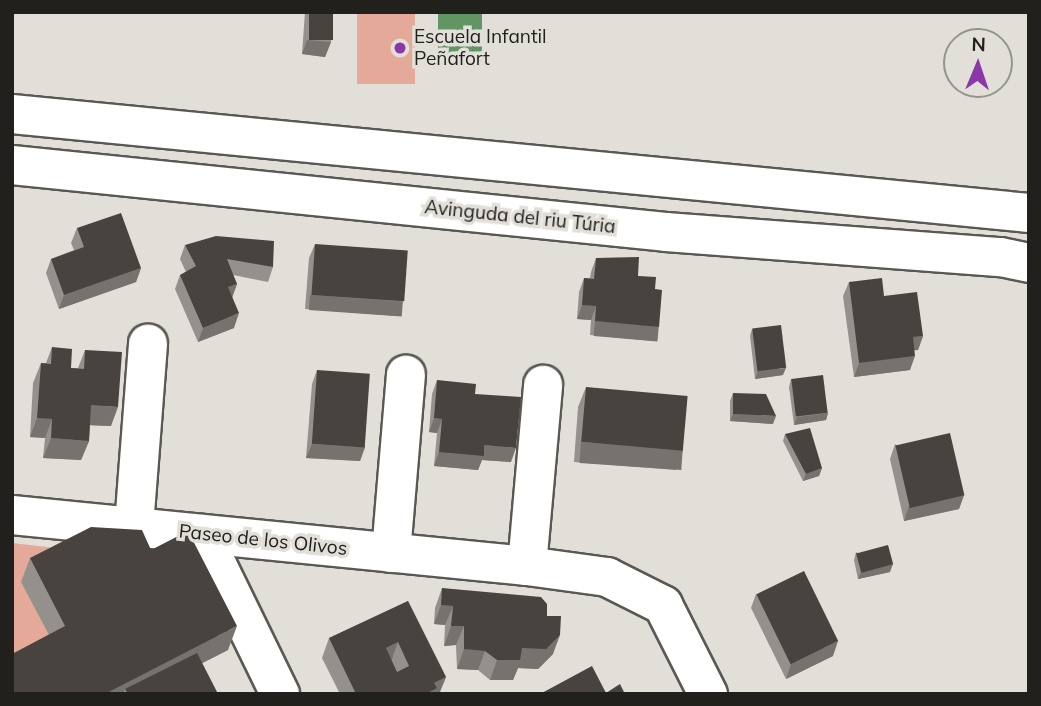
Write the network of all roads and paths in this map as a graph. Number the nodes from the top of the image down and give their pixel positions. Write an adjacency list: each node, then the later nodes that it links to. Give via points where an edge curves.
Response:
1 (12, 114): 3 (main road)
2 (12, 165): 4 (main road, Avinguda del riu Túria, via 666,232 1001,257)
3 (1029, 213)
4 (1029, 263)
5 (148, 344): 9 (main road)
6 (406, 375): 11 (main road)
7 (542, 385): 12 (main road)
8 (12, 515): 9 (main road, Paseo de los Olivos)
9 (134, 526): 10 (main road, Paseo de los Olivos)
10 (202, 534): 11 (main road, Paseo de los Olivos); 13 (main road)
11 (391, 553): 12 (main road, Paseo de los Olivos)
12 (527, 566): 14 (main road, Paseo de los Olivos, via 607,577 663,606)
13 (280, 694)
14 (708, 694)

